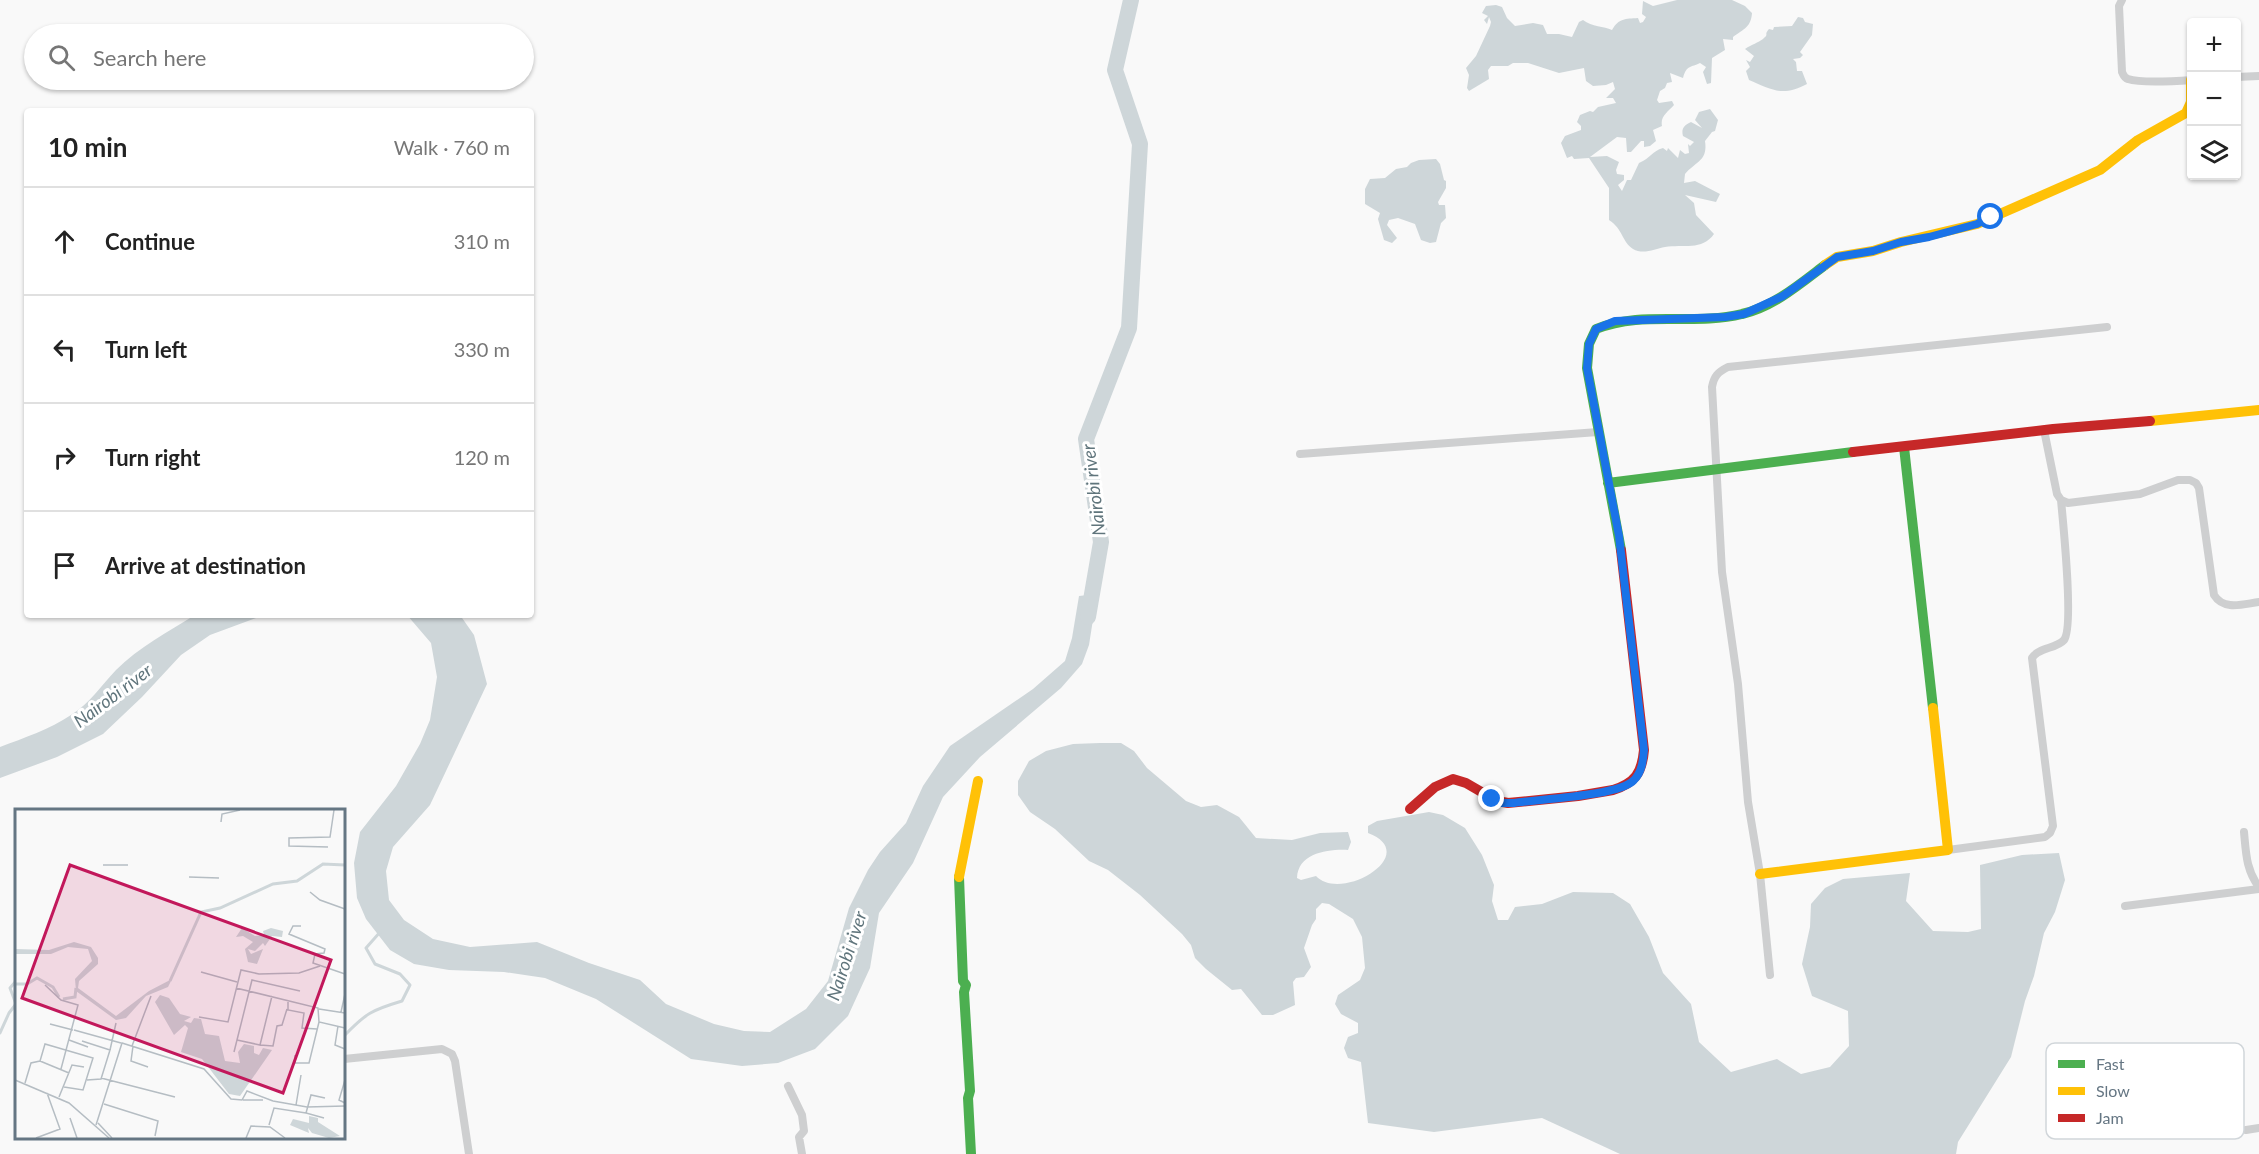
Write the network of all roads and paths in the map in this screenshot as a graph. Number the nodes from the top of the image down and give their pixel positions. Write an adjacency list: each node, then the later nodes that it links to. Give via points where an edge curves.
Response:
1 (2121, 0): 4 (street, via 2124,76)
2 (2259, 76): 3 (street)
3 (2241, 77)
4 (2187, 80)
5 (2187, 111): 9 (street, via 2138,140 2100,170 2051,193 1960,229 1837,257 1783,296 1744,314 1615,321 1596,329 1589,344 1587,368)
6 (2106, 327): 12 (street, via 1728,367 1714,377 1712,387)
7 (2259, 410): 8 (street)
8 (2044, 430): 10 (street); 14 (street)
9 (1598, 432): 11 (street); 13 (street)
10 (1904, 447): 12 (street); 19 (street)
11 (1300, 454)
12 (1716, 472): 13 (street); 20 (street, via 1722,572)
13 (1608, 483): 17 (street, via 1619,536 1644,750 1639,773 1633,782 1613,791 1514,803 1501,803 1464,781 1446,781)
14 (2061, 500): 15 (street, via 2068,503 2140,494 2178,480 2196,483 2214,595 2231,606); 19 (street, via 2066,636 2032,658 2053,826 2045,837)
15 (2259, 602)
16 (978, 781): 30 (street, via 959,870)
17 (1410, 809)
18 (2244, 832): 21 (street, via 2246,864)
19 (1948, 850): 20 (street)
20 (1760, 874): 23 (street)
21 (2259, 888): 22 (street)
22 (2126, 906)
23 (1770, 975)
24 (345, 1059): 28 (street, via 442,1049 452,1054)
25 (788, 1086): 29 (street, via 802,1115)
26 (2259, 1128): 27 (street)
27 (2246, 1130)
28 (469, 1154)
29 (802, 1154)
30 (971, 1154)

